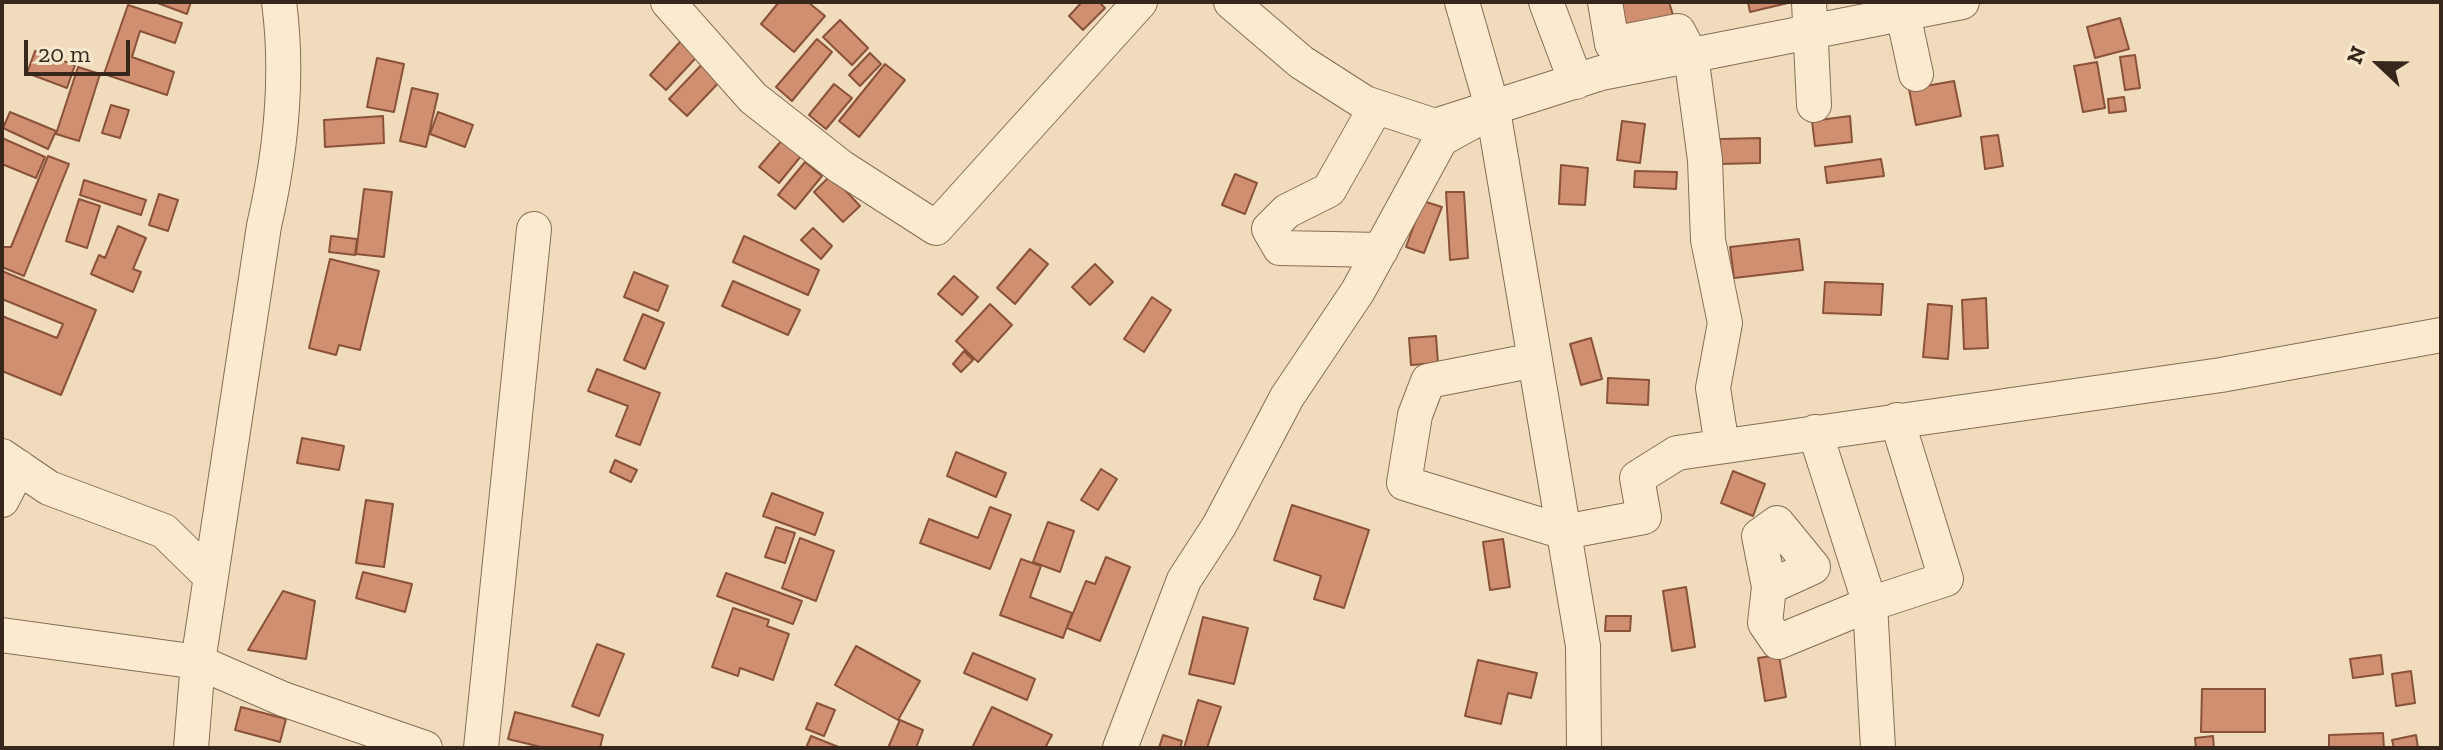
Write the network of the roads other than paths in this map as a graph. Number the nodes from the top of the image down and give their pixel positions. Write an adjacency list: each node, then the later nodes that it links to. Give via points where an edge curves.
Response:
1 (279, 2): 27 (street, via 283,106 276,173)
2 (668, 2): 3 (street, via 753,98 841,167 936,228)
3 (1140, 2)
4 (1231, 2): 15 (street, via 1301,62)
5 (1462, 2): 16 (street)
6 (1546, 2): 13 (street)
7 (1605, 2): 11 (street, via 1612,44 1678,31)
8 (1962, 2): 9 (street)
9 (1903, 14): 10 (street); 12 (street)
10 (1808, 17): 11 (street); 14 (street)
11 (1691, 55): 13 (street); 23 (street, via 1705,160 1708,240 1725,323 1713,388)
12 (1916, 74)
13 (1576, 82): 16 (street)
14 (1814, 105)
15 (1376, 107): 16 (street, via 1435,126); 18 (street, via 1329,190 1287,211 1269,229 1280,248)
16 (1493, 110): 18 (street, via 1441,139); 20 (street)
17 (534, 229): 34 (street)
18 (1381, 250): 35 (street, via 1287,397 1219,526 1184,580)
19 (2441, 335): 21 (street, via 2221,375)
20 (1535, 360): 26 (street); 26 (street, via 1428,381 1415,415 1404,483)
21 (1897, 420): 22 (street); 29 (street, via 1946,579)
22 (1815, 432): 23 (street); 29 (street)
23 (1722, 446): 26 (street, via 1677,453 1637,478 1644,517)
24 (10, 462): 25 (street); 27 (street, via 49,488 164,531)
25 (2, 500)
26 (1564, 532): 36 (street, via 1583,646)
27 (211, 577): 31 (street)
28 (1769, 587): 29 (street, via 1765,623 1778,642)
29 (1870, 604): 37 (street)
30 (2, 635): 31 (street)
31 (198, 662): 32 (street); 33 (street, via 283,699)
32 (191, 748)
33 (425, 748)
34 (481, 748)
35 (1120, 748)
36 (1584, 748)
37 (1878, 748)

